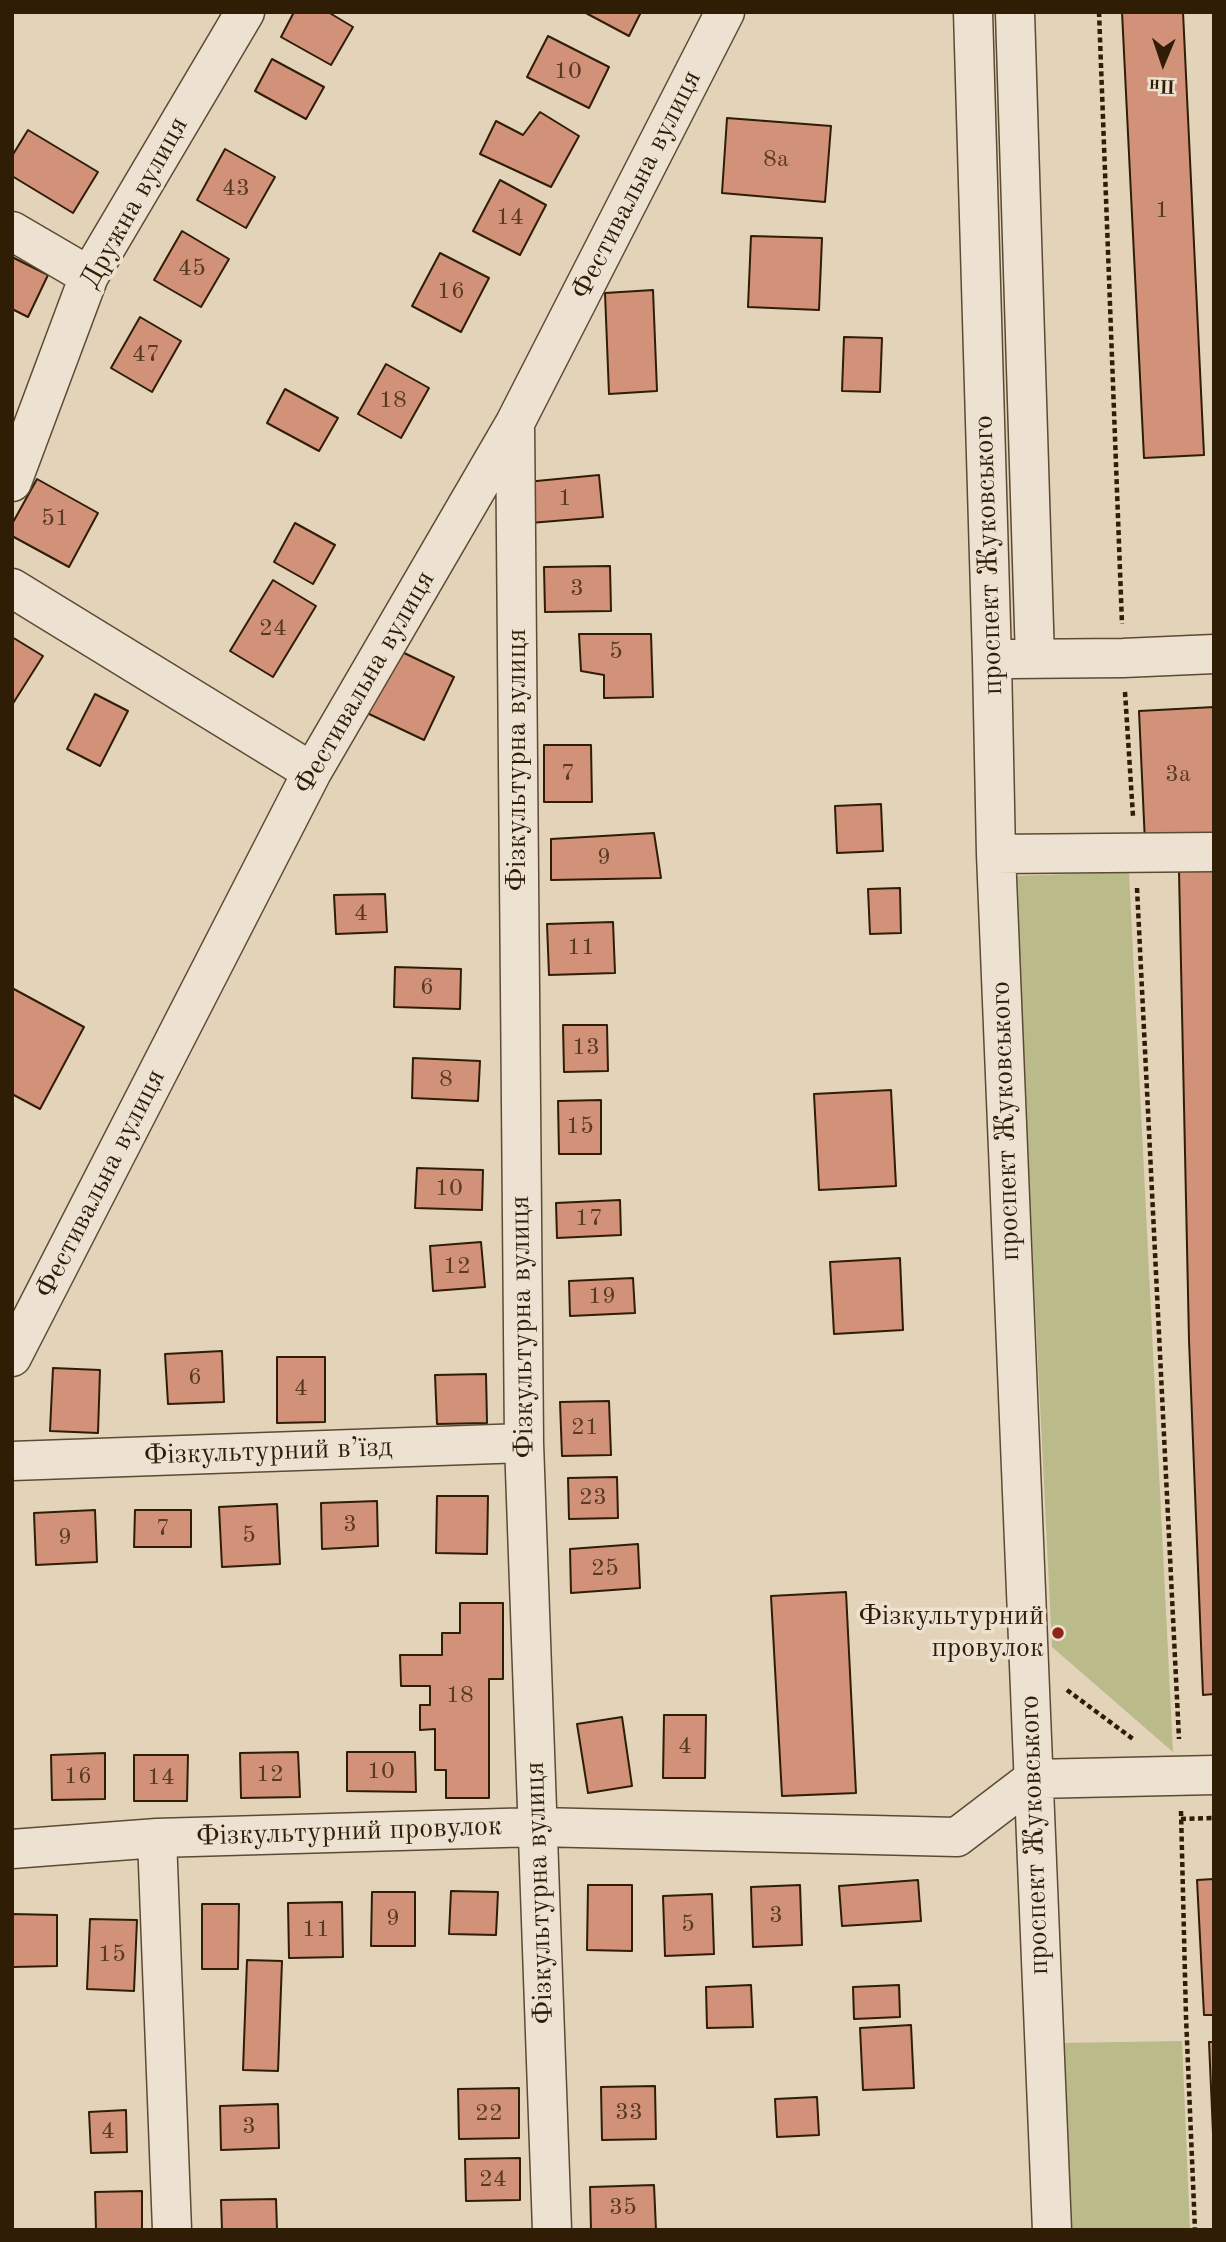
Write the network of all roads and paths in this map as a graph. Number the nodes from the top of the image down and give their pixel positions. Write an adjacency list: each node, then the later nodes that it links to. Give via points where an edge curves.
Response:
1 (245, 12): 7 (street, Дружна вулиця)
2 (725, 12): 8 (street, Фестивальна вулиця)
3 (973, 12): 14 (street, проспект Жуковського)
4 (1015, 12): 13 (street)
5 (1099, 12): 12 (path)
6 (12, 231): 7 (street)
7 (89, 276): 9 (street, Дружна вулиця)
8 (515, 423): 15 (street, Фестивальна вулиця); 20 (street, Фізкультурна вулиця)
9 (12, 482)
10 (12, 588): 15 (street)
11 (1214, 653): 12 (street)
12 (1123, 658): 13 (street); 17 (path)
13 (1035, 659): 14 (street)
14 (992, 660): 18 (street, проспект Жуковського)
15 (312, 772): 19 (street, Фестивальна вулиця)
16 (1214, 852): 17 (street)
17 (1135, 853): 18 (street); 23 (path)
18 (996, 854): 24 (street, проспект Жуковського)
19 (12, 1357)
20 (524, 1443): 21 (street, Фізкультурний в’їзд); 27 (street, Фізкультурна вулиця)
21 (12, 1461)
22 (1066, 1689): 23 (path)
23 (1197, 1775): 24 (street); 26 (path)
24 (1033, 1779): 27 (street, Фізкультурний провулок, via 957,1836); 32 (street, проспект Жуковського)
25 (1214, 1818): 26 (path)
26 (1181, 1819): 33 (path)
27 (537, 1826): 28 (street, Фізкультурний провулок); 31 (street, Фізкультурна вулиця)
28 (157, 1838): 29 (street, Фізкультурний провулок); 30 (street)
29 (12, 1849)
30 (172, 2230)
31 (552, 2230)
32 (1052, 2230)
33 (1195, 2230)

